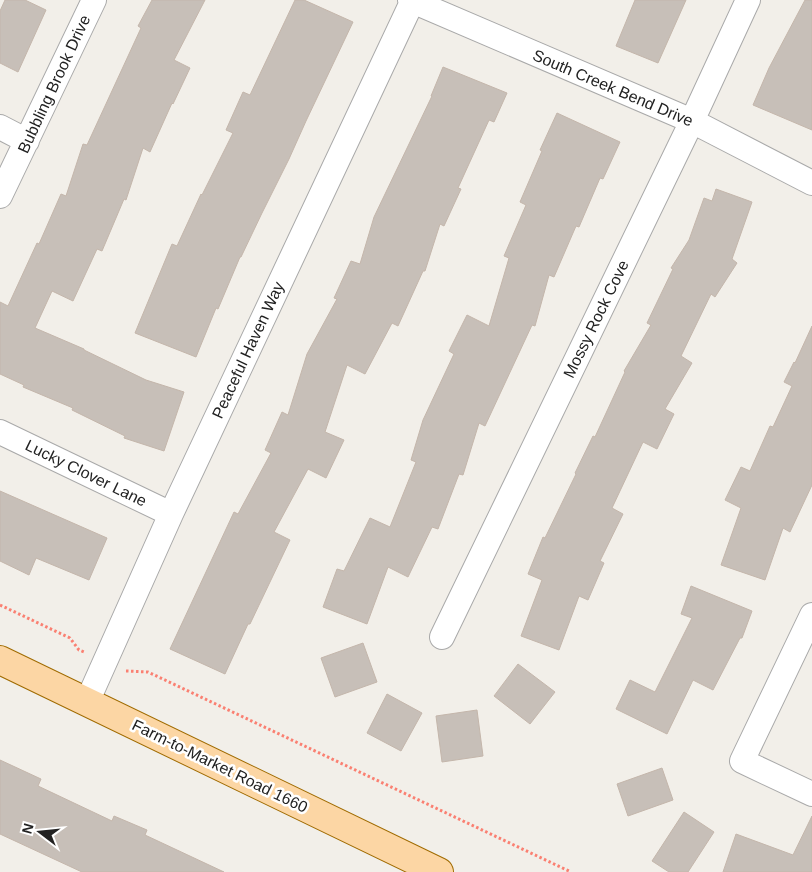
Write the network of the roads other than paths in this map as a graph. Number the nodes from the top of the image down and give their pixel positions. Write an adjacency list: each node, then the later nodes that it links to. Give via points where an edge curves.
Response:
1 (94, 0): 6 (street, Bubbling Brook Drive)
2 (411, 0): 4 (street, South Creek Bend Drive); 10 (street, Peaceful Haven Way)
3 (748, 0): 4 (street, Mossy Rock Cove)
4 (692, 121): 7 (street, South Creek Bend Drive); 12 (street, Mossy Rock Cove)
5 (0, 127): 6 (street)
6 (27, 140): 8 (street, Bubbling Brook Drive)
7 (812, 183)
8 (0, 196)
9 (0, 432): 10 (street, Lucky Clover Lane)
10 (171, 514): 14 (street, Peaceful Haven Way)
11 (812, 615): 15 (street, via 742,761)
12 (442, 637)
13 (0, 660): 14 (main road, Farm-to-Market Road 1660)
14 (87, 702): 16 (main road, Farm-to-Market Road 1660)
15 (812, 794)
16 (439, 872)

